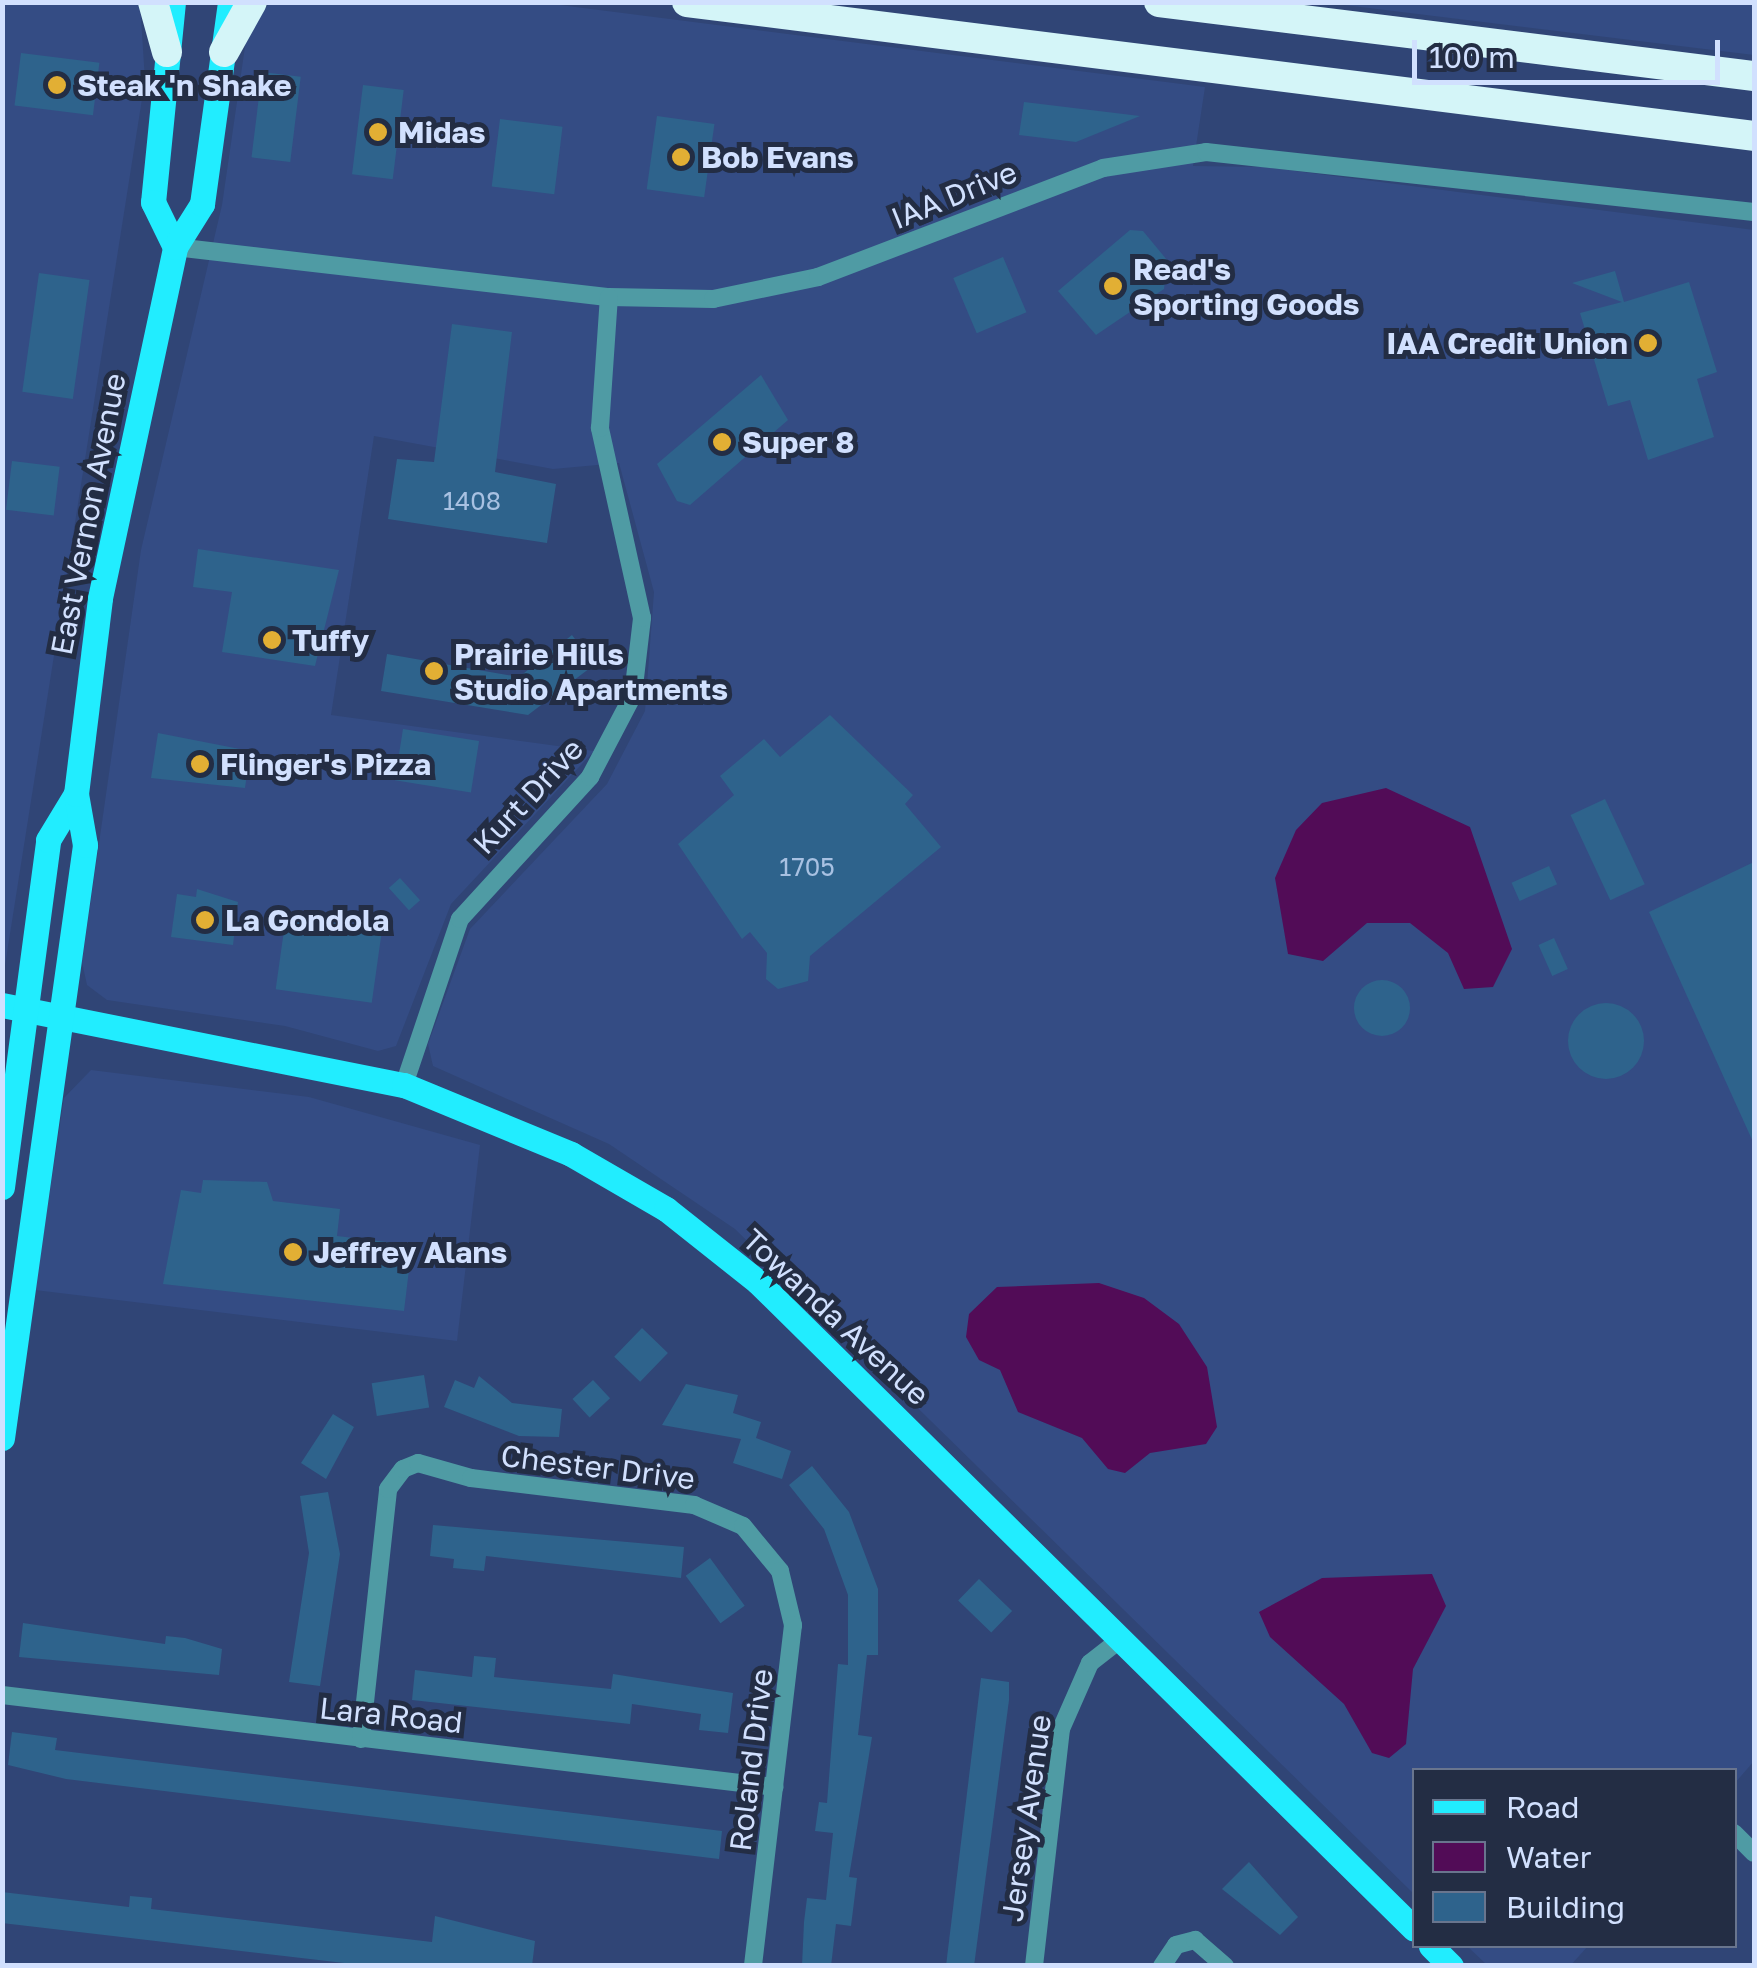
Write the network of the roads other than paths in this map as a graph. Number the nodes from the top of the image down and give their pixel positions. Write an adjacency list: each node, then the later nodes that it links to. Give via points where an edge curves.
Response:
1 (152, 2): 7 (highway)
2 (174, 2): 7 (main road)
3 (230, 2): 8 (main road, East Vernon Avenue)
4 (252, 2): 8 (highway)
5 (686, 2): 10 (highway)
6 (1158, 2): 9 (highway)
7 (168, 52): 12 (main road, via 153,202)
8 (224, 52): 12 (main road, East Vernon Avenue, via 202,204)
9 (1754, 76)
10 (1754, 136)
11 (1754, 212): 13 (street, IAA Drive, via 1292,155 1192,153 1102,168 790,286 713,299)
12 (175, 247): 13 (street, IAA Drive); 14 (main road, East Vernon Avenue, via 100,598)
13 (609, 297): 17 (street, Kurt Drive, via 600,428 642,618 633,695 590,777 460,919)
14 (76, 794): 15 (main road, East Vernon Avenue, via 48,840); 16 (main road, East Vernon Avenue, via 85,845)
15 (14, 1021): 16 (main road); 18 (main road, East Vernon Avenue)
16 (58, 1023): 17 (main road, Towanda Avenue, via 242,1047); 19 (main road, East Vernon Avenue)
17 (404, 1086): 21 (main road, Towanda Avenue, via 571,1154 666,1209 758,1282)
18 (2, 1187)
19 (2, 1438)
20 (776, 1564): 23 (street, Chester Drive, via 743,1526 694,1505 471,1478 418,1463 396,1474); 24 (street, Roland Drive, via 793,1625)
21 (1122, 1638): 25 (main road, Towanda Avenue); 28 (street, Jersey Avenue, via 1090,1664 1061,1729)
22 (2, 1695): 23 (street, Lara Road)
23 (361, 1739): 24 (street, Lara Road)
24 (775, 1787): 27 (street, Roland Drive)
25 (1412, 1927)
26 (1433, 1948): 31 (main road)
27 (753, 1966)
28 (1034, 1966)
29 (1162, 1966): 30 (street, via 1176,1945 1195,1940)
30 (1226, 1966)
31 (1451, 1966)

